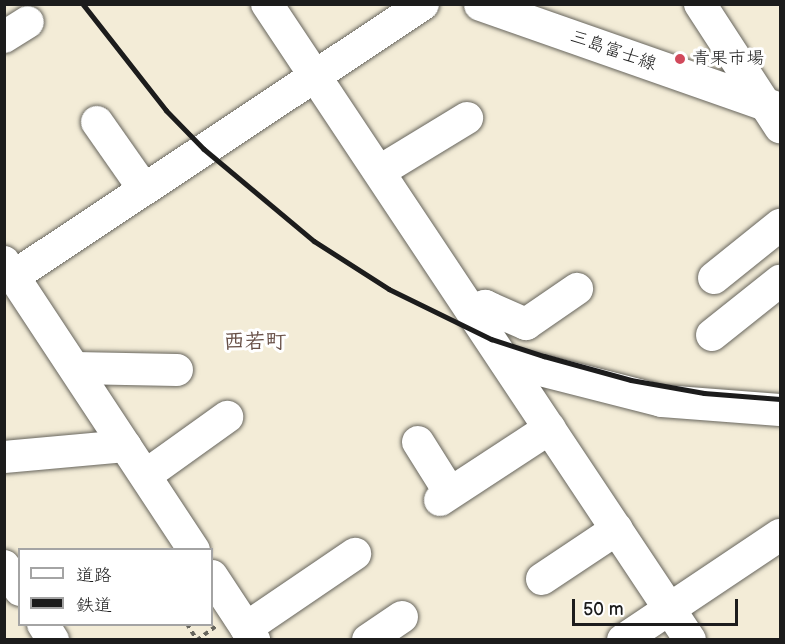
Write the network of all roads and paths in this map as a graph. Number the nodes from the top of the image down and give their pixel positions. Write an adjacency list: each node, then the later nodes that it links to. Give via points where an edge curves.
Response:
1 (267, 4): 5 (street)
2 (423, 4): 5 (street)
3 (480, 4): 6 (main road, 三島富士線)
4 (700, 4): 6 (street)
5 (316, 76): 9 (street); 10 (street)
6 (775, 113)
7 (467, 118): 9 (street)
8 (97, 122): 10 (street)
9 (380, 171): 16 (street)
10 (144, 189): 12 (street)
11 (780, 225): 13 (street)
12 (9, 269): 19 (street)
13 (714, 278)
14 (780, 281): 17 (street)
15 (577, 289): 16 (street, via 526,324 485,306)
16 (472, 310): 18 (street)
17 (712, 335)
18 (505, 361): 21 (street, via 662,401); 23 (street)
19 (75, 368): 20 (street); 25 (street)
20 (177, 370)
21 (780, 410)
22 (227, 417): 27 (street)
23 (549, 428): 24 (street, via 445,497); 28 (street)
24 (418, 442)
25 (126, 446): 26 (street); 27 (street)
26 (4, 457)
27 (146, 475): 30 (street)
28 (617, 529): 34 (street); 36 (street)
29 (780, 535): 36 (street)
30 (193, 548)
31 (355, 554): 40 (street)
32 (4, 566): 35 (street)
33 (213, 578): 40 (street)
34 (542, 579)
35 (18, 587)
36 (670, 608): 44 (street); 45 (street)
37 (402, 617): 43 (street)
38 (44, 626): 41 (street)
39 (188, 626): 42 (path)
40 (250, 634)
41 (53, 639)
42 (197, 639)
43 (368, 639)
44 (623, 639)
45 (690, 639)

